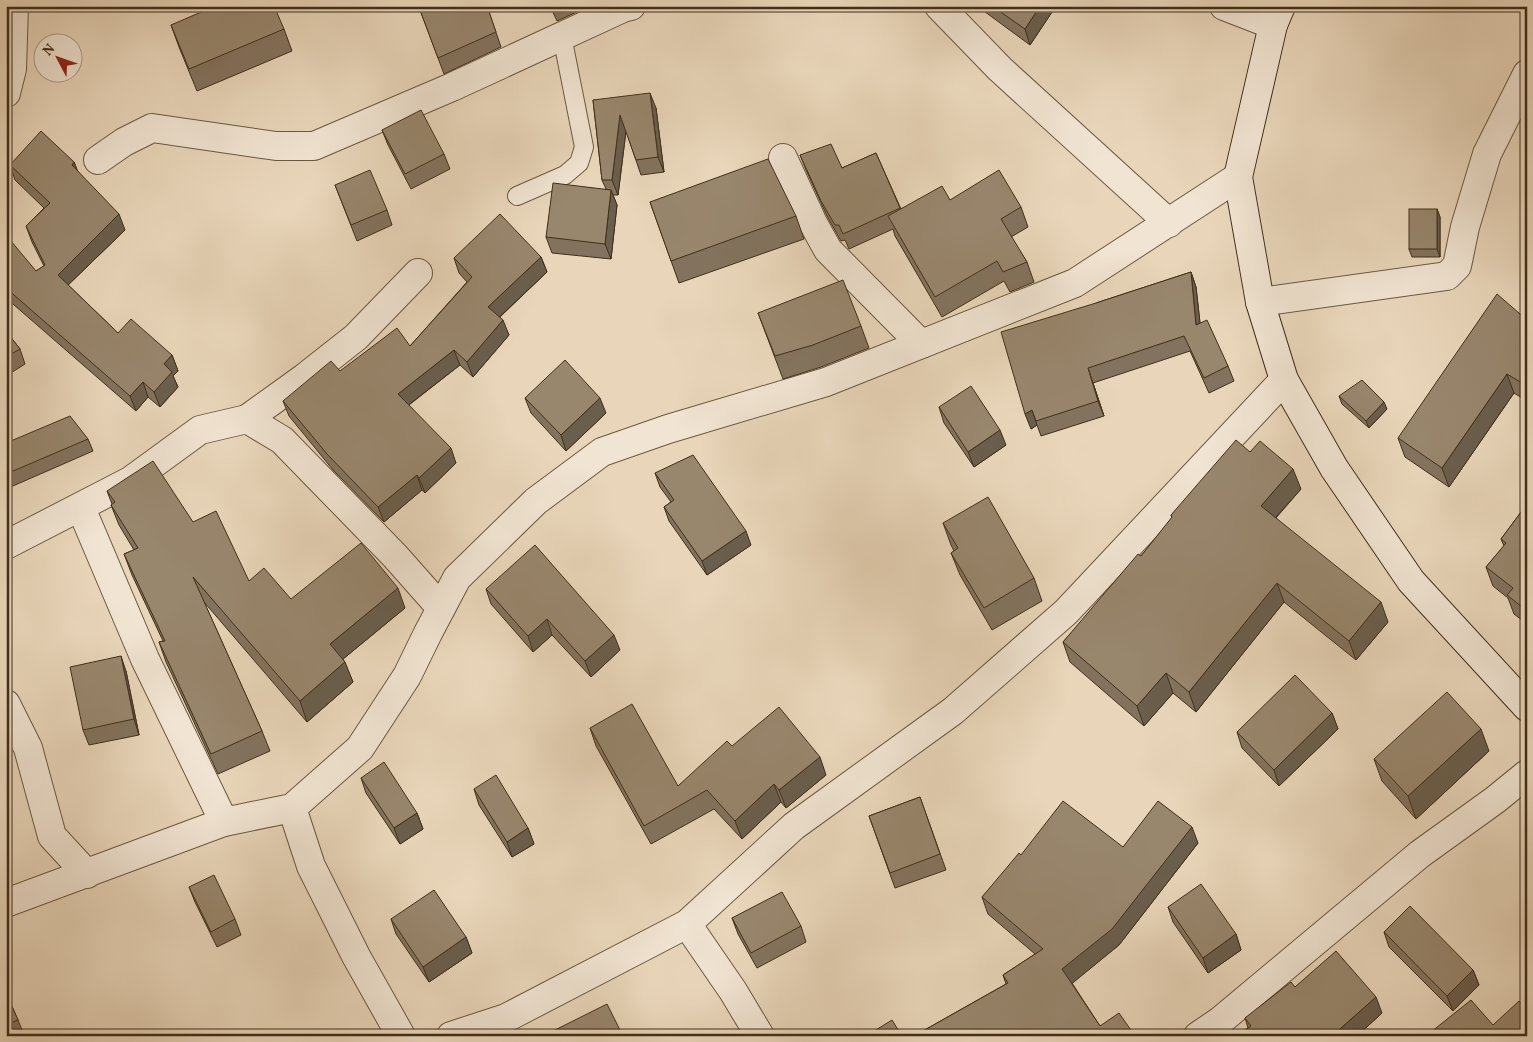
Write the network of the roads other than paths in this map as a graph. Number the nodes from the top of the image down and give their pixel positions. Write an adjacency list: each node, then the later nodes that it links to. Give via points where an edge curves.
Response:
1 (14, 6): 8 (street, via 12,69)
2 (631, 6): 6 (street)
3 (939, 6): 13 (street, via 1000,70)
4 (1224, 6): 5 (street)
5 (1277, 16): 11 (street)
6 (562, 36): 10 (street, via 314,146 276,146 152,128); 12 (lane, via 584,147 579,163 565,175)
7 (1527, 74): 15 (street, via 1488,154 1465,227 1457,266 1447,276)
8 (6, 93)
9 (783, 158): 16 (street, via 828,250)
10 (98, 160)
11 (1238, 178): 13 (street); 15 (street)
12 (517, 196)
13 (1169, 223): 16 (street, via 1075,283)
14 (418, 273): 18 (street, via 356,337)
15 (1260, 302): 17 (street)
16 (921, 344): 21 (street, via 826,382 602,452 536,501 457,578)
17 (1284, 380): 22 (street, via 1334,468 1411,581); 29 (street, via 1066,612 953,711 794,826)
18 (247, 419): 19 (street, via 200,430 130,481); 21 (street, via 282,440)
19 (81, 508): 20 (street); 26 (street, via 145,659)
20 (6, 545)
21 (441, 608): 25 (street, via 407,676 360,748)
22 (1525, 701)
23 (6, 704): 27 (street, via 28,748 52,836)
24 (1527, 774): 30 (street, via 1420,854)
25 (292, 808): 26 (street); 31 (street, via 311,866)
26 (224, 822): 27 (street)
27 (87, 874): 28 (street)
28 (6, 903)
29 (687, 924): 32 (street, via 506,1018); 33 (street)
30 (1216, 1031)
31 (401, 1036)
32 (451, 1036)
33 (760, 1036)

